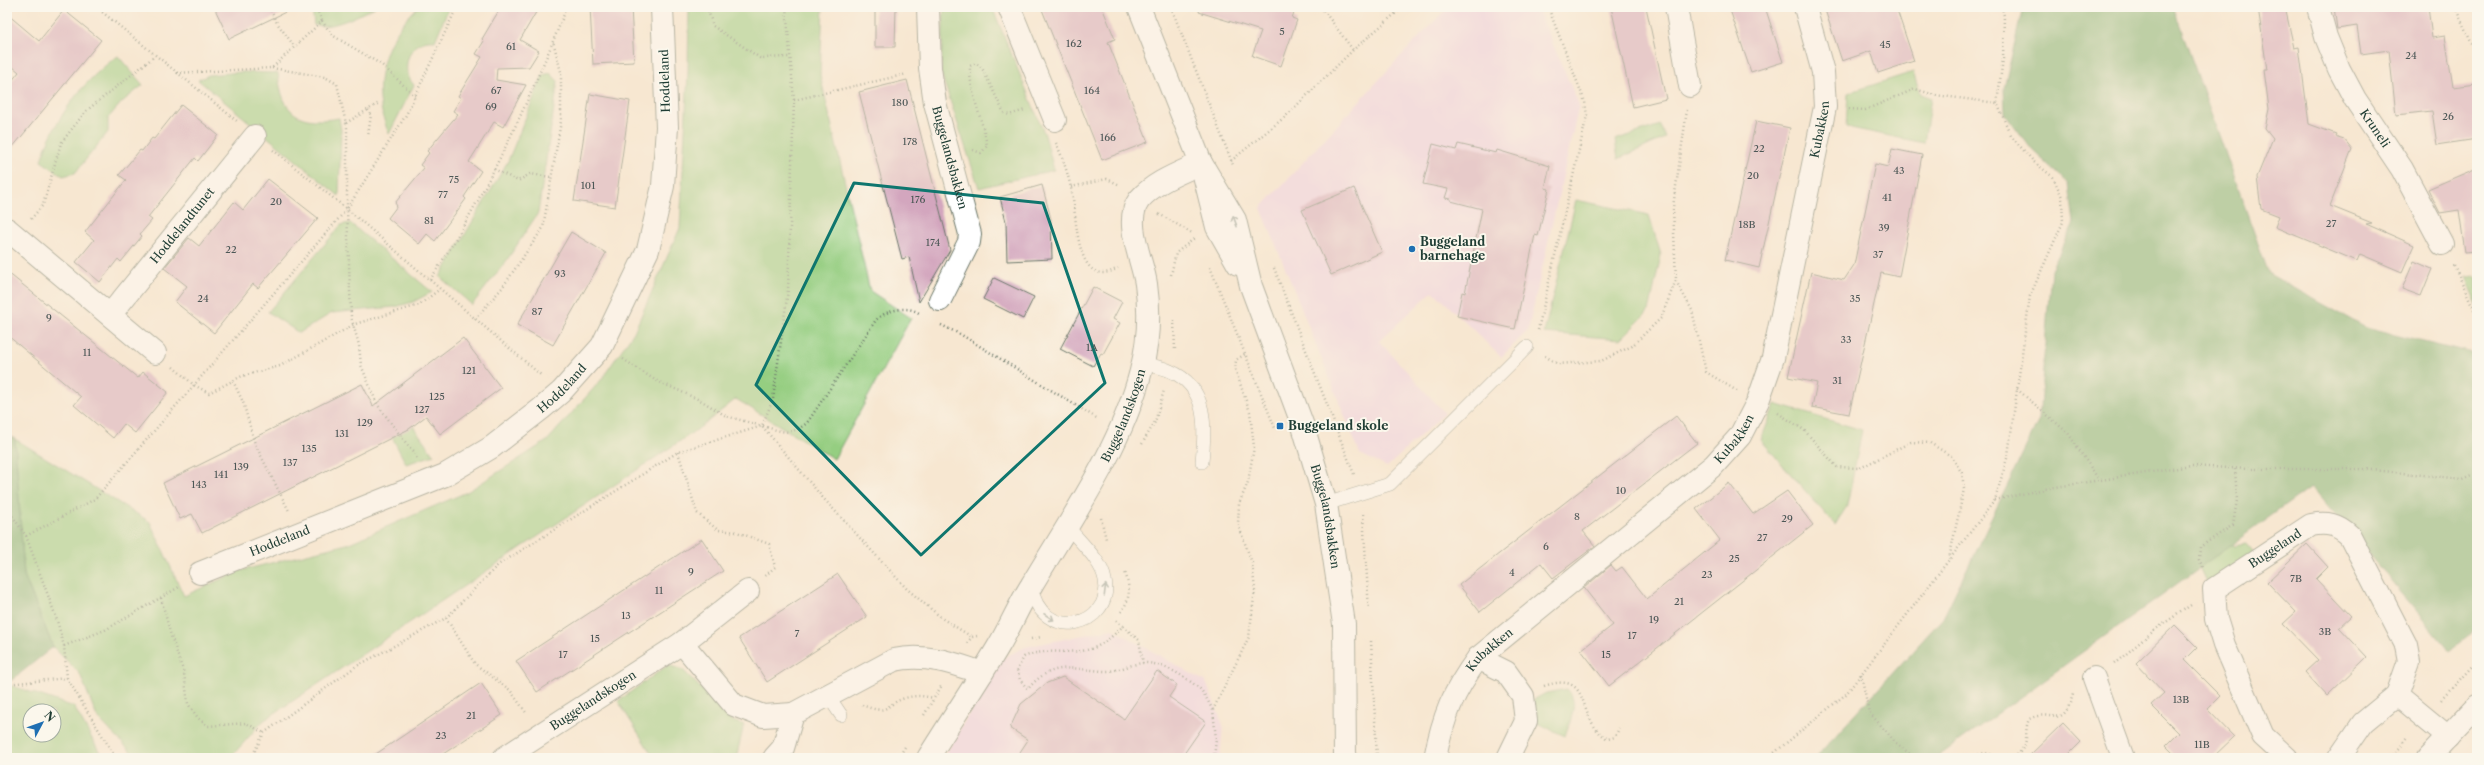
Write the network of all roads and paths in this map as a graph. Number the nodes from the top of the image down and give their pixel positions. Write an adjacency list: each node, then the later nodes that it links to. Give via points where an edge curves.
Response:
1 (96, 7): 25 (path)
2 (269, 7): 22 (path, via 277,23)
3 (316, 7): 20 (path)
4 (457, 7): 31 (path)
5 (567, 7): 21 (path)
6 (662, 7): 66 (street, Hoddeland, via 667,128 663,186 648,250)
7 (707, 7): 26 (path, via 713,26 760,58)
8 (786, 7): 26 (path)
9 (928, 7): 28 (street, Buggelandsbakken)
10 (1010, 7): 39 (street)
11 (1139, 7): 44 (street, Buggelandsbakken)
12 (1321, 7): 23 (path)
13 (1403, 7): 23 (path)
14 (1548, 7): 67 (path, via 1585,102 1587,115 1537,332)
15 (1676, 7): 30 (street)
16 (1806, 7): 35 (street, Kubakken, via 1823,72)
17 (2002, 7): 34 (path, via 2003,59)
18 (2318, 7): 53 (street, Kruneli, via 2326,38 2339,70 2355,99 2402,169)
19 (2455, 7): 24 (path)
20 (322, 21): 22 (path); 31 (path, via 332,35 382,66)
21 (553, 41): 45 (path, via 543,68); 46 (path, via 561,72 561,121)
22 (295, 47): 27 (path)
23 (1354, 50): 43 (path, via 1286,116)
24 (2477, 55)
25 (155, 56): 29 (path); 50 (path, via 86,111 61,144 42,205)
26 (790, 57): 32 (path)
27 (272, 68): 29 (path); 38 (path, via 325,77 337,84)
28 (930, 68): 32 (path); 59 (street, Buggelandsbakken, via 935,104 970,234 970,242)
29 (177, 73): 40 (path)
30 (1690, 86): 57 (path, via 1674,207)
31 (415, 96): 49 (path, via 406,116)
32 (794, 100): 76 (path, via 788,290 773,399)
33 (379, 103): 37 (path)
34 (1997, 103): 35 (path, via 1935,95 1915,89 1865,110); 73 (path, via 2011,136 2034,162 2053,177 2062,197 2063,222 2030,296)
35 (1825, 107): 75 (street, Kubakken, via 1773,358)
36 (1030, 108): 42 (path, via 1009,115 1004,113 982,68 976,63 970,66 970,80 987,146 981,153 973,150)
37 (368, 110): 38 (path); 41 (path, via 371,115)
38 (346, 123): 49 (path)
39 (1055, 130): 48 (path)
40 (255, 136): 49 (path); 60 (street, Hoddelandtunet)
41 (368, 136)
42 (971, 143)
43 (1231, 161)
44 (1201, 163): 70 (street, Buggelandskogen, via 1155,186 1138,201 1133,224 1138,256 1146,283 1148,315); 87 (street, Buggelandsbakken, via 1218,227 1251,286 1304,426)
45 (494, 169): 46 (path, via 518,181 530,174); 56 (path, via 452,246)
46 (551, 177): 63 (path, via 543,228 502,288)
47 (1108, 179): 48 (path)
48 (1071, 187): 54 (path, via 1083,257 1090,269 1111,272 1120,267)
49 (347, 209): 56 (path); 64 (path, via 351,317); 72 (path)
50 (12, 233): 60 (street)
51 (1197, 236): 52 (path)
52 (1200, 244)
53 (2442, 244): 61 (path)
54 (1122, 262)
55 (1209, 266): 69 (path)
56 (430, 280): 58 (path)
57 (1676, 280): 67 (path, via 1661,318 1632,346 1602,361 1558,364); 75 (path, via 1692,310 1706,372 1722,384)
58 (440, 289): 63 (path); 64 (path, via 419,305)
59 (940, 300)
60 (110, 315): 68 (street)
61 (2477, 316)
62 (926, 317): 76 (path, via 914,310 881,314 807,423 797,430 784,433)
63 (475, 319): 74 (path)
64 (355, 324): 71 (path, via 280,366 242,376); 84 (path, via 361,365 377,404 415,452)
65 (939, 324): 78 (path, via 960,334)
66 (602, 346): 74 (street, Hoddeland); 76 (path, via 655,380 702,401 726,416)
67 (1527, 347): 87 (lane, via 1390,484)
68 (156, 353)
69 (1245, 354): 77 (path); 116 (path, via 1236,360 1235,369 1250,412 1254,447 1248,482 1239,504 1238,524 1252,564 1255,590 1249,637)
70 (1143, 363): 78 (street, Buggelandskogen, via 1134,398); 80 (lane, via 1170,371 1182,378 1196,393 1205,423)
71 (233, 381): 72 (path, via 209,392); 89 (path, via 243,402 255,444)
72 (194, 385): 90 (path, via 95,499)
73 (2017, 389): 83 (path, via 2068,433); 85 (path, via 2008,455)
74 (561, 392): 84 (street, Hoddeland, via 492,447 445,475)
75 (1758, 401): 91 (path, via 1804,430 1837,467 1860,468 1911,442 1930,443 1951,456 1962,472 1964,489); 103 (street, Kubakken, via 1740,436 1714,465)
76 (762, 426): 79 (path); 100 (path, via 906,589)
77 (1275, 428)
78 (1119, 432): 88 (street, Buggelandskogen)
79 (678, 452): 95 (path, via 697,513 718,530 737,532 769,544 775,567); 97 (path, via 498,565)
80 (1202, 462)
81 (2234, 469): 82 (path, via 2363,469 2463,479); 85 (path, via 2191,466 2049,488); 94 (path, via 2237,500 2233,525 2200,547 2199,560)
82 (2477, 473)
83 (2099, 480)
84 (424, 482): 89 (street, Hoddeland)
85 (1995, 500): 91 (path)
86 (7, 502): 90 (path, via 11,514)
87 (1326, 504): 130 (street, Buggelandsbakken, via 1344,624)
88 (1068, 527): 93 (street, Buggelandskogen); 93 (lane, one-way to 88, via 1033,599 1039,610 1048,618 1060,623 1084,621 1094,614 1101,604 1106,592 1106,580 1101,568)
89 (299, 533): 92 (street, Hoddeland)
90 (26, 536): 102 (path)
91 (1949, 560): 106 (path)
92 (200, 573): 96 (path, via 193,580)
93 (1031, 586): 105 (street, Buggelandskogen)
94 (2214, 590): 110 (street, Buggeland, via 2311,525 2326,523 2342,528 2350,536 2406,645 2409,661); 138 (street, via 2216,619 2224,645 2263,736)
95 (748, 591): 101 (street, Buggelandskogen)
96 (161, 598): 102 (path, via 105,630); 120 (path, via 184,673 188,704 198,718 208,726 246,723)
97 (446, 618): 120 (path, via 355,667); 121 (path, via 475,664 510,690)
98 (1115, 619): 99 (path)
99 (1123, 626): 104 (path, via 1139,640); 104 (path, via 1095,648 1048,650 1024,657 1016,670 1020,680 1028,689 1038,677 1049,671 1079,668 1106,671)
100 (972, 637)
101 (682, 643): 117 (street, via 734,705 763,716); 121 (street, Buggelandskogen)
102 (64, 646): 107 (path)
103 (1478, 658): 111 (street, via 1506,672); 131 (street, Kubakken, via 1461,682 1442,722)
104 (1143, 663): 116 (path, via 1172,670 1201,690)
105 (982, 673): 112 (street, via 951,663 912,656 894,660); 128 (street, Buggelandskogen)
106 (1861, 674): 133 (path, via 1846,694); 134 (path, via 1869,712 1896,743)
107 (66, 678): 109 (path); 124 (path)
108 (2094, 678): 137 (street)
109 (7, 684)
110 (2397, 695): 122 (street); 139 (street, via 2362,723)
111 (1523, 696): 119 (path, via 1560,681 1571,683 1578,690 1599,734 1608,739 1615,737); 132 (street, via 1526,721)
112 (829, 697): 117 (street); 118 (lane)
113 (934, 698): 114 (path, via 918,695 904,698 885,710 876,711)
114 (859, 704)
115 (2477, 706): 122 (street)
116 (1213, 710): 129 (path, via 1216,739)
117 (793, 714): 127 (street, via 783,748)
118 (841, 715)
119 (1619, 728)
120 (264, 733): 125 (path)
121 (541, 735): 126 (street, Buggelandskogen)
122 (2448, 736): 123 (street)
123 (2430, 757)
124 (116, 758)
125 (251, 758)
126 (504, 758)
127 (774, 758)
128 (928, 758)
129 (1214, 758)
130 (1345, 758)
131 (1434, 758)
132 (1508, 758)
133 (1768, 758)
134 (1915, 758)
135 (1971, 758): 136 (path, via 1987,752)
136 (2000, 758)
137 (2122, 758)
138 (2288, 758)
139 (2339, 758)

